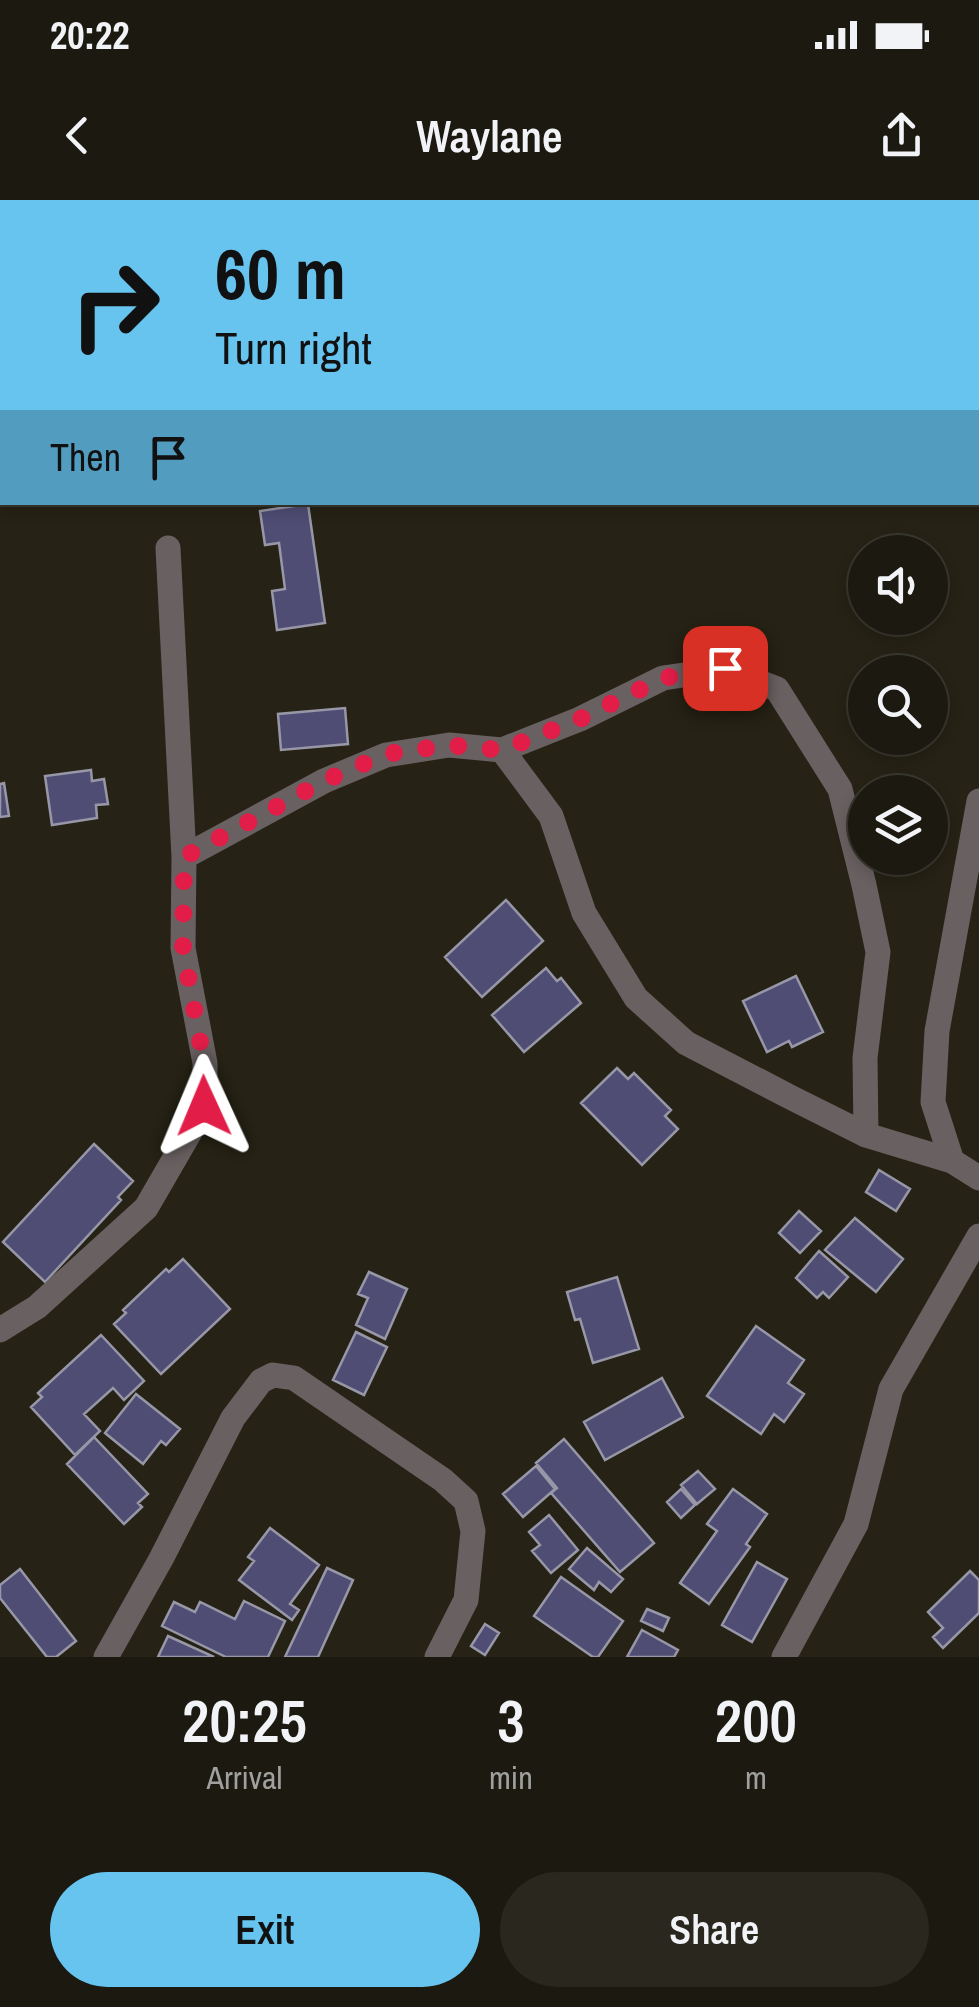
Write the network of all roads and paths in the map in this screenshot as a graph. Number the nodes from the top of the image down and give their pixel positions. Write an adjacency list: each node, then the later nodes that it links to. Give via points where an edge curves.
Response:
1 (168, 548): 4 (street)
2 (502, 750): 4 (street, via 449,745 386,754); 5 (street, via 551,816 584,913 636,998 686,1043); 5 (street, via 663,678 725,668 777,689 840,789 878,952 866,1058)
3 (979, 801): 6 (street, via 937,1032 933,1102)
4 (184, 857): 9 (street, via 183,948 204,1063 204,1106 146,1208 36,1307)
5 (866, 1135): 6 (street)
6 (952, 1161): 7 (street)
7 (979, 1178)
8 (979, 1236): 12 (street, via 891,1389 856,1524)
9 (0, 1330)
10 (106, 1657): 11 (street, via 234,1418 273,1375 294,1378 466,1501 472,1531 466,1600)
11 (436, 1657)
12 (784, 1657)

